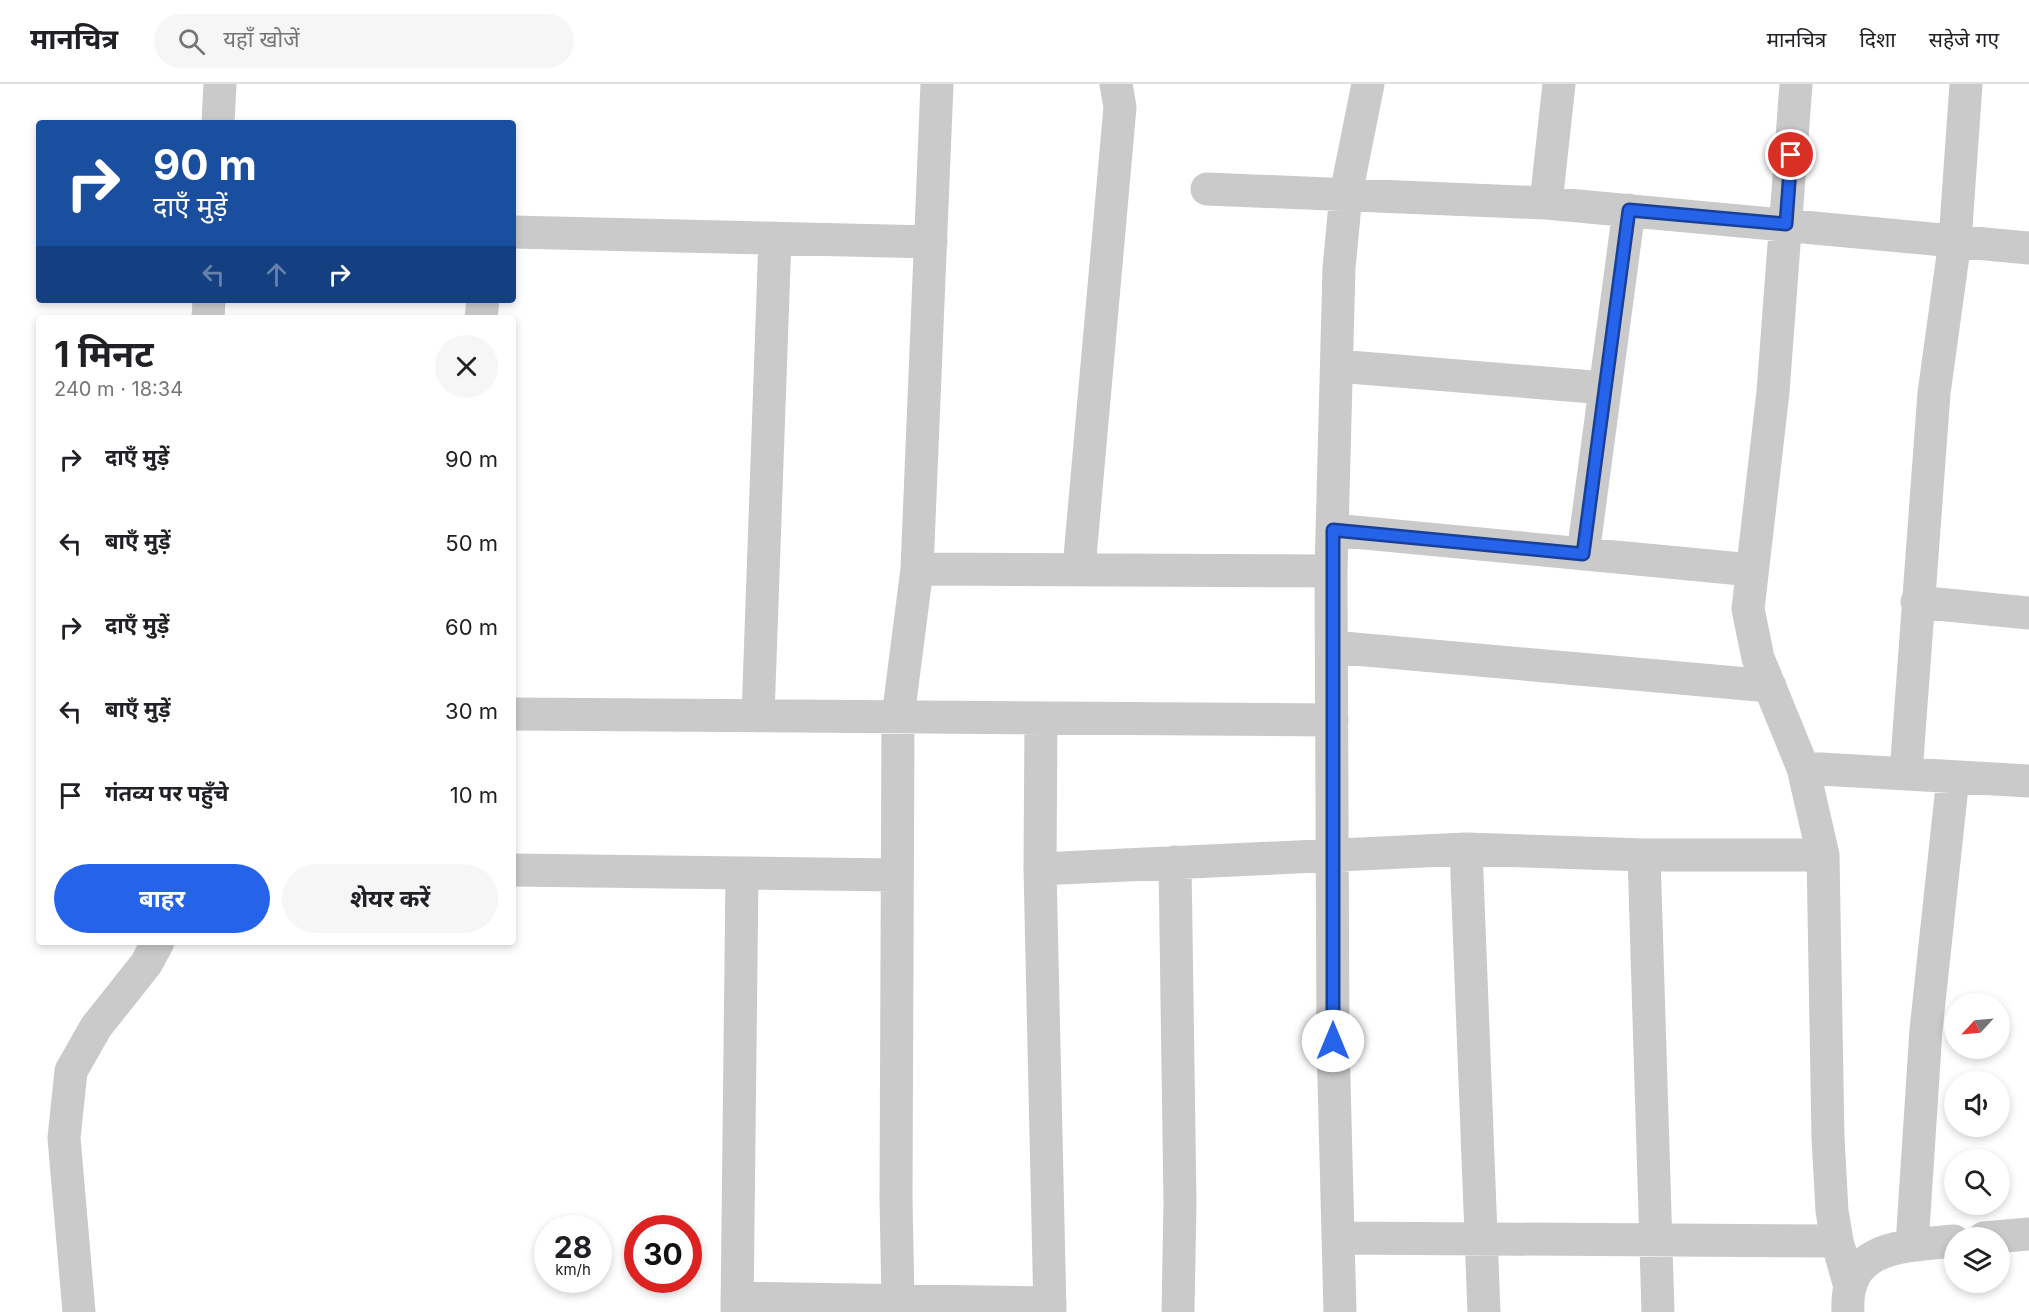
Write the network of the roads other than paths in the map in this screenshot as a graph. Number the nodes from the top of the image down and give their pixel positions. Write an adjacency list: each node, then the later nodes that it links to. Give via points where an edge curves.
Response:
1 (220, 84): 8 (street)
2 (937, 84): 17 (street)
3 (1116, 84): 23 (street, via 1120,107)
4 (1368, 84): 10 (street)
5 (1559, 84): 11 (street)
6 (1796, 84): 13 (street)
7 (1966, 84): 16 (street)
8 (218, 120)
9 (1207, 189): 10 (street)
10 (1346, 194): 11 (street); 19 (street, via 1339,268)
11 (1546, 203): 12 (street)
12 (1629, 210): 13 (street); 20 (street)
13 (1786, 224): 16 (street); 25 (street, via 1773,392)
14 (516, 232): 15 (street)
15 (775, 238): 17 (street); 32 (street)
16 (1955, 241): 18 (street); 27 (street, via 1934,393)
17 (931, 242): 24 (street)
18 (2029, 248)
19 (1337, 366): 20 (street); 21 (street)
20 (1605, 388): 22 (street)
21 (1333, 530): 22 (street); 26 (street)
22 (1583, 554): 25 (street)
23 (1079, 568): 24 (street); 26 (street)
24 (917, 569): 33 (street)
25 (1752, 570): 30 (street, via 1748,609 1758,658)
26 (1331, 571): 29 (street)
27 (1917, 602): 28 (street); 37 (street)
28 (2029, 613)
29 (1332, 647): 30 (street); 35 (street)
30 (1770, 686): 36 (street)
31 (516, 714): 32 (street)
32 (758, 716): 33 (street)
33 (898, 717): 34 (street); 48 (street)
34 (1041, 718): 35 (street); 45 (street)
35 (1332, 720): 41 (street)
36 (1803, 768): 37 (street); 43 (street)
37 (1906, 774): 38 (street)
38 (1953, 777): 39 (street); 57 (street, via 1926,1030)
39 (2029, 781)
40 (1466, 849): 41 (street); 42 (street); 53 (street)
41 (1332, 854): 44 (street); 52 (street)
42 (1644, 855): 43 (street); 54 (street)
43 (1822, 855): 55 (street, via 1828,1138)
44 (1175, 862): 45 (street); 63 (street)
45 (1040, 869): 61 (street)
46 (516, 870): 47 (street)
47 (742, 874): 48 (street); 60 (street)
48 (897, 875): 59 (street)
49 (156, 945): 62 (street, via 96,1027 71,1071 64,1138)
50 (2029, 1234): 51 (street)
51 (2010, 1236)
52 (1338, 1238): 53 (street); 64 (street)
53 (1480, 1239): 54 (street); 65 (street)
54 (1657, 1240): 55 (street); 66 (street)
55 (1837, 1241): 58 (street)
56 (1944, 1242): 57 (street)
57 (1912, 1245): 58 (street, via 1879,1253 1858,1267)
58 (1848, 1297)
59 (898, 1301): 60 (street); 61 (street)
60 (737, 1305)
61 (1050, 1307)
62 (79, 1312)
63 (1178, 1312)
64 (1340, 1312)
65 (1484, 1312)
66 (1658, 1312)

